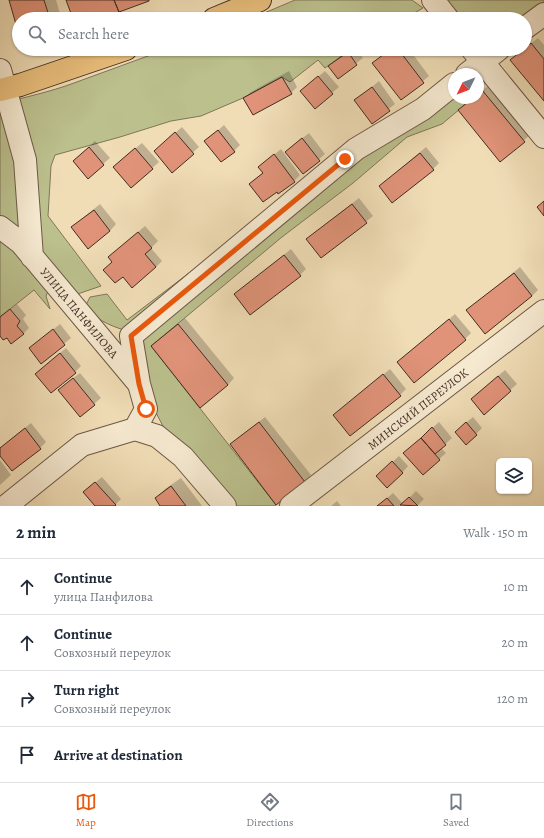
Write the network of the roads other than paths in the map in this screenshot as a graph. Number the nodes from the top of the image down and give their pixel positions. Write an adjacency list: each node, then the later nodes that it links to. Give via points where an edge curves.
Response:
1 (260, 0): 3 (main road)
2 (433, 0): 4 (street)
3 (231, 12)
4 (442, 12)
5 (544, 14): 6 (street)
6 (532, 23)
7 (105, 56): 10 (main road, via 20,85)
8 (486, 56): 9 (street)
9 (474, 62): 12 (street)
10 (2, 83): 14 (street, via 24,160)
11 (448, 89): 17 (street, via 423,109 356,149)
12 (544, 137)
13 (0, 227): 14 (street, УЛИЦА ПАНФИЛОВА, via 21,243)
14 (32, 257): 16 (street, УЛИЦА ПАНФИЛОВА)
15 (544, 311): 22 (street, МИНСКИЙ ПЕРЕУЛОК)
16 (82, 317): 17 (street, via 114,333); 18 (street, УЛИЦА ПАНФИЛОВА)
17 (131, 336): 18 (street)
18 (139, 384): 19 (street, УЛИЦА ПАНФИЛОВА, via 146,409)
19 (135, 429): 20 (street, via 82,445); 21 (street, via 157,436 183,457)
20 (6, 506)
21 (225, 506)
22 (291, 506)

